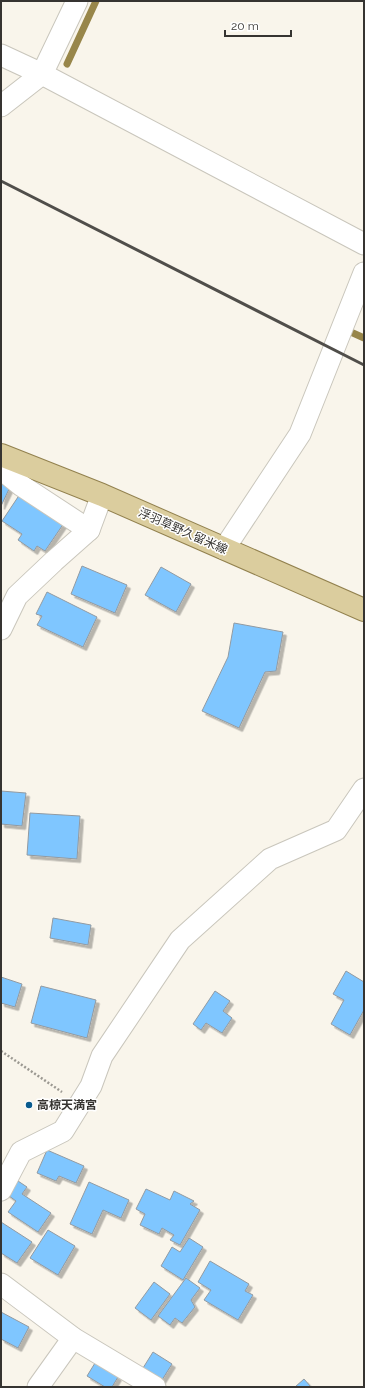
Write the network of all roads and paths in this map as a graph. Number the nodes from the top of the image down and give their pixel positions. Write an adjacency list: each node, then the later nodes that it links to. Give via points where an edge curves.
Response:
1 (77, 1): 3 (street)
2 (1, 55): 3 (street)
3 (42, 74): 4 (street); 5 (street)
4 (1, 106)
5 (364, 244)
6 (364, 273): 11 (street, via 300,434)
7 (1, 455): 9 (main road, 浮羽草野久留米線)
8 (1, 469): 10 (street, via 22,486)
9 (102, 495): 10 (street); 11 (main road, 浮羽草野久留米線)
10 (89, 530): 13 (street, via 17,596)
11 (224, 549): 12 (main road, 浮羽草野久留米線)
12 (364, 610)
13 (1, 629)
14 (364, 789): 17 (street, via 336,830 270,859 180,940 102,1056 91,1086 63,1131 21,1152)
15 (1, 1051): 16 (path)
16 (67, 1096)
17 (1, 1190)
18 (1, 1284): 19 (street)
19 (73, 1338): 20 (street); 21 (street)
20 (38, 1387)
21 (155, 1387)

